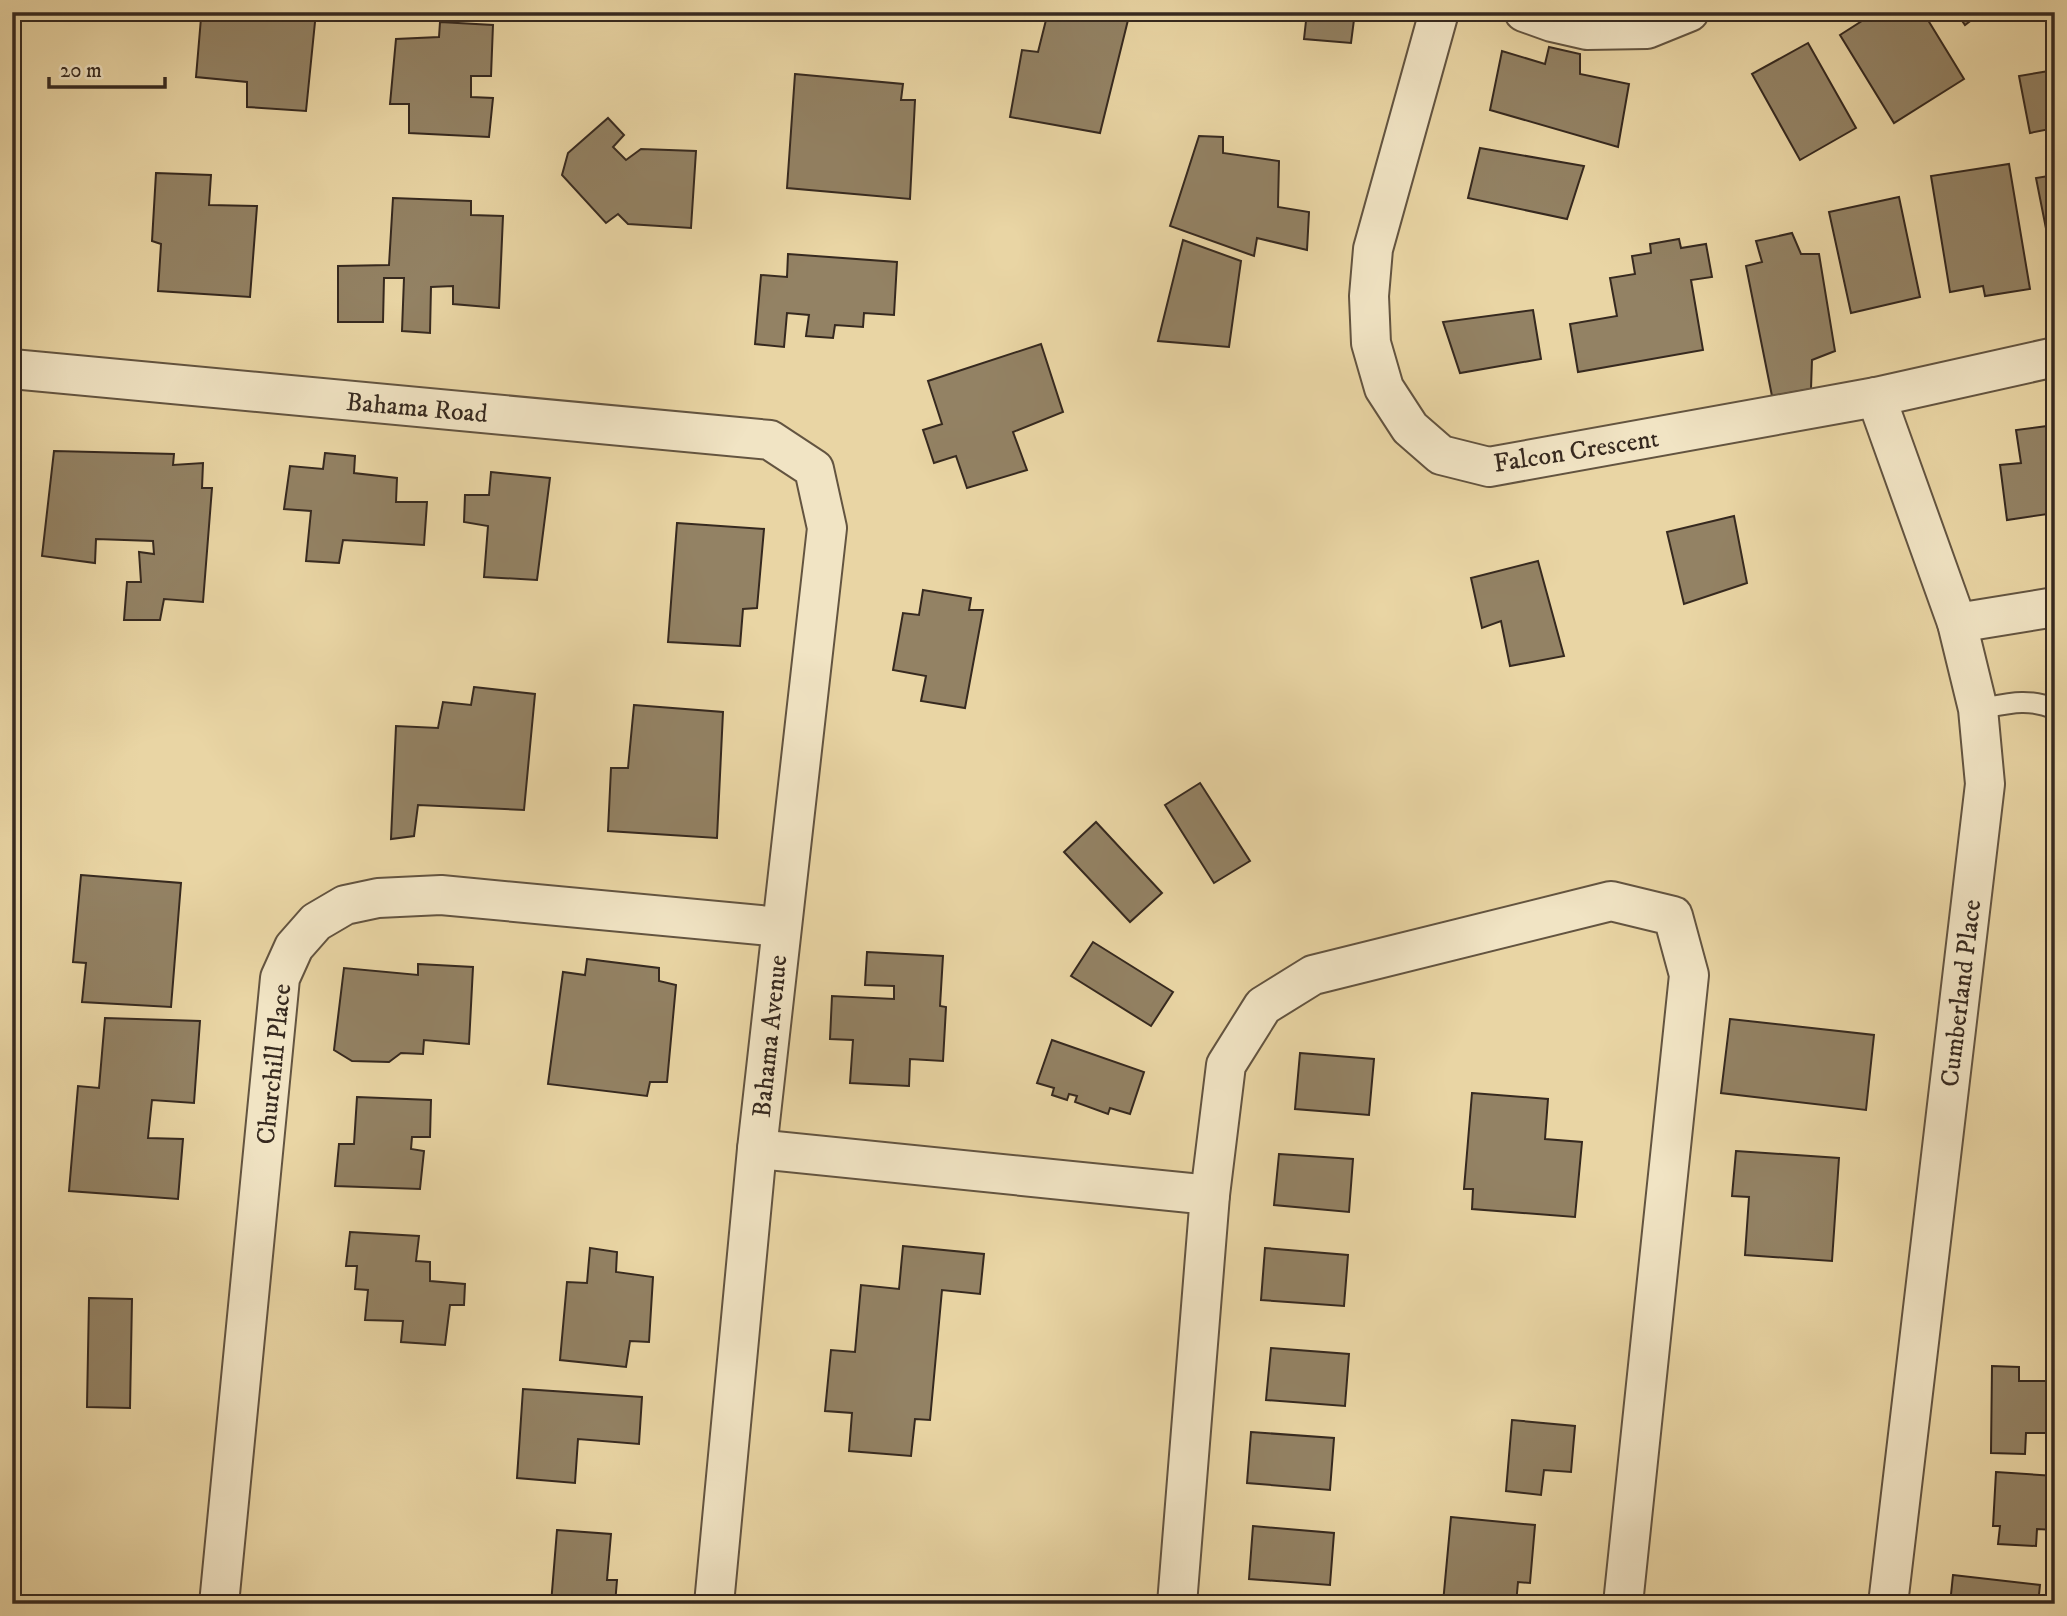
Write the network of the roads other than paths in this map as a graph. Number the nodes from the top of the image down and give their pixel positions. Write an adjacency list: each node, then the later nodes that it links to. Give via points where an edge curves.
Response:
1 (1438, 12): 6 (street, Falcon Crescent, via 1373,249 1368,296 1371,343 1384,388 1410,428 1430,446 1441,455 1489,467)
2 (1524, 12): 3 (street, via 1587,30 1647,29)
3 (1689, 12)
4 (2055, 357): 6 (street, Falcon Crescent)
5 (12, 369): 7 (street, Bahama Road, via 770,440)
6 (1876, 397): 9 (street, Cumberland Place)
7 (814, 469): 12 (street, Bahama Avenue, via 827,528)
8 (2055, 607): 9 (street)
9 (1957, 623): 10 (street, Cumberland Place)
10 (1978, 709): 11 (lane, via 2021,701); 19 (street, Cumberland Place, via 1984,783)
11 (2055, 709)
12 (782, 927): 13 (street, Bahama Avenue); 15 (street, Churchill Place, via 441,895 378,898 345,905 316,922 293,947 280,978)
13 (757, 1149): 14 (street); 16 (street, Bahama Avenue)
14 (1210, 1195): 17 (street); 18 (street, via 1226,1065 1263,1006 1313,975 1611,901 1673,916 1689,975)
15 (219, 1604)
16 (714, 1604)
17 (1177, 1604)
18 (1623, 1604)
19 (1888, 1604)

